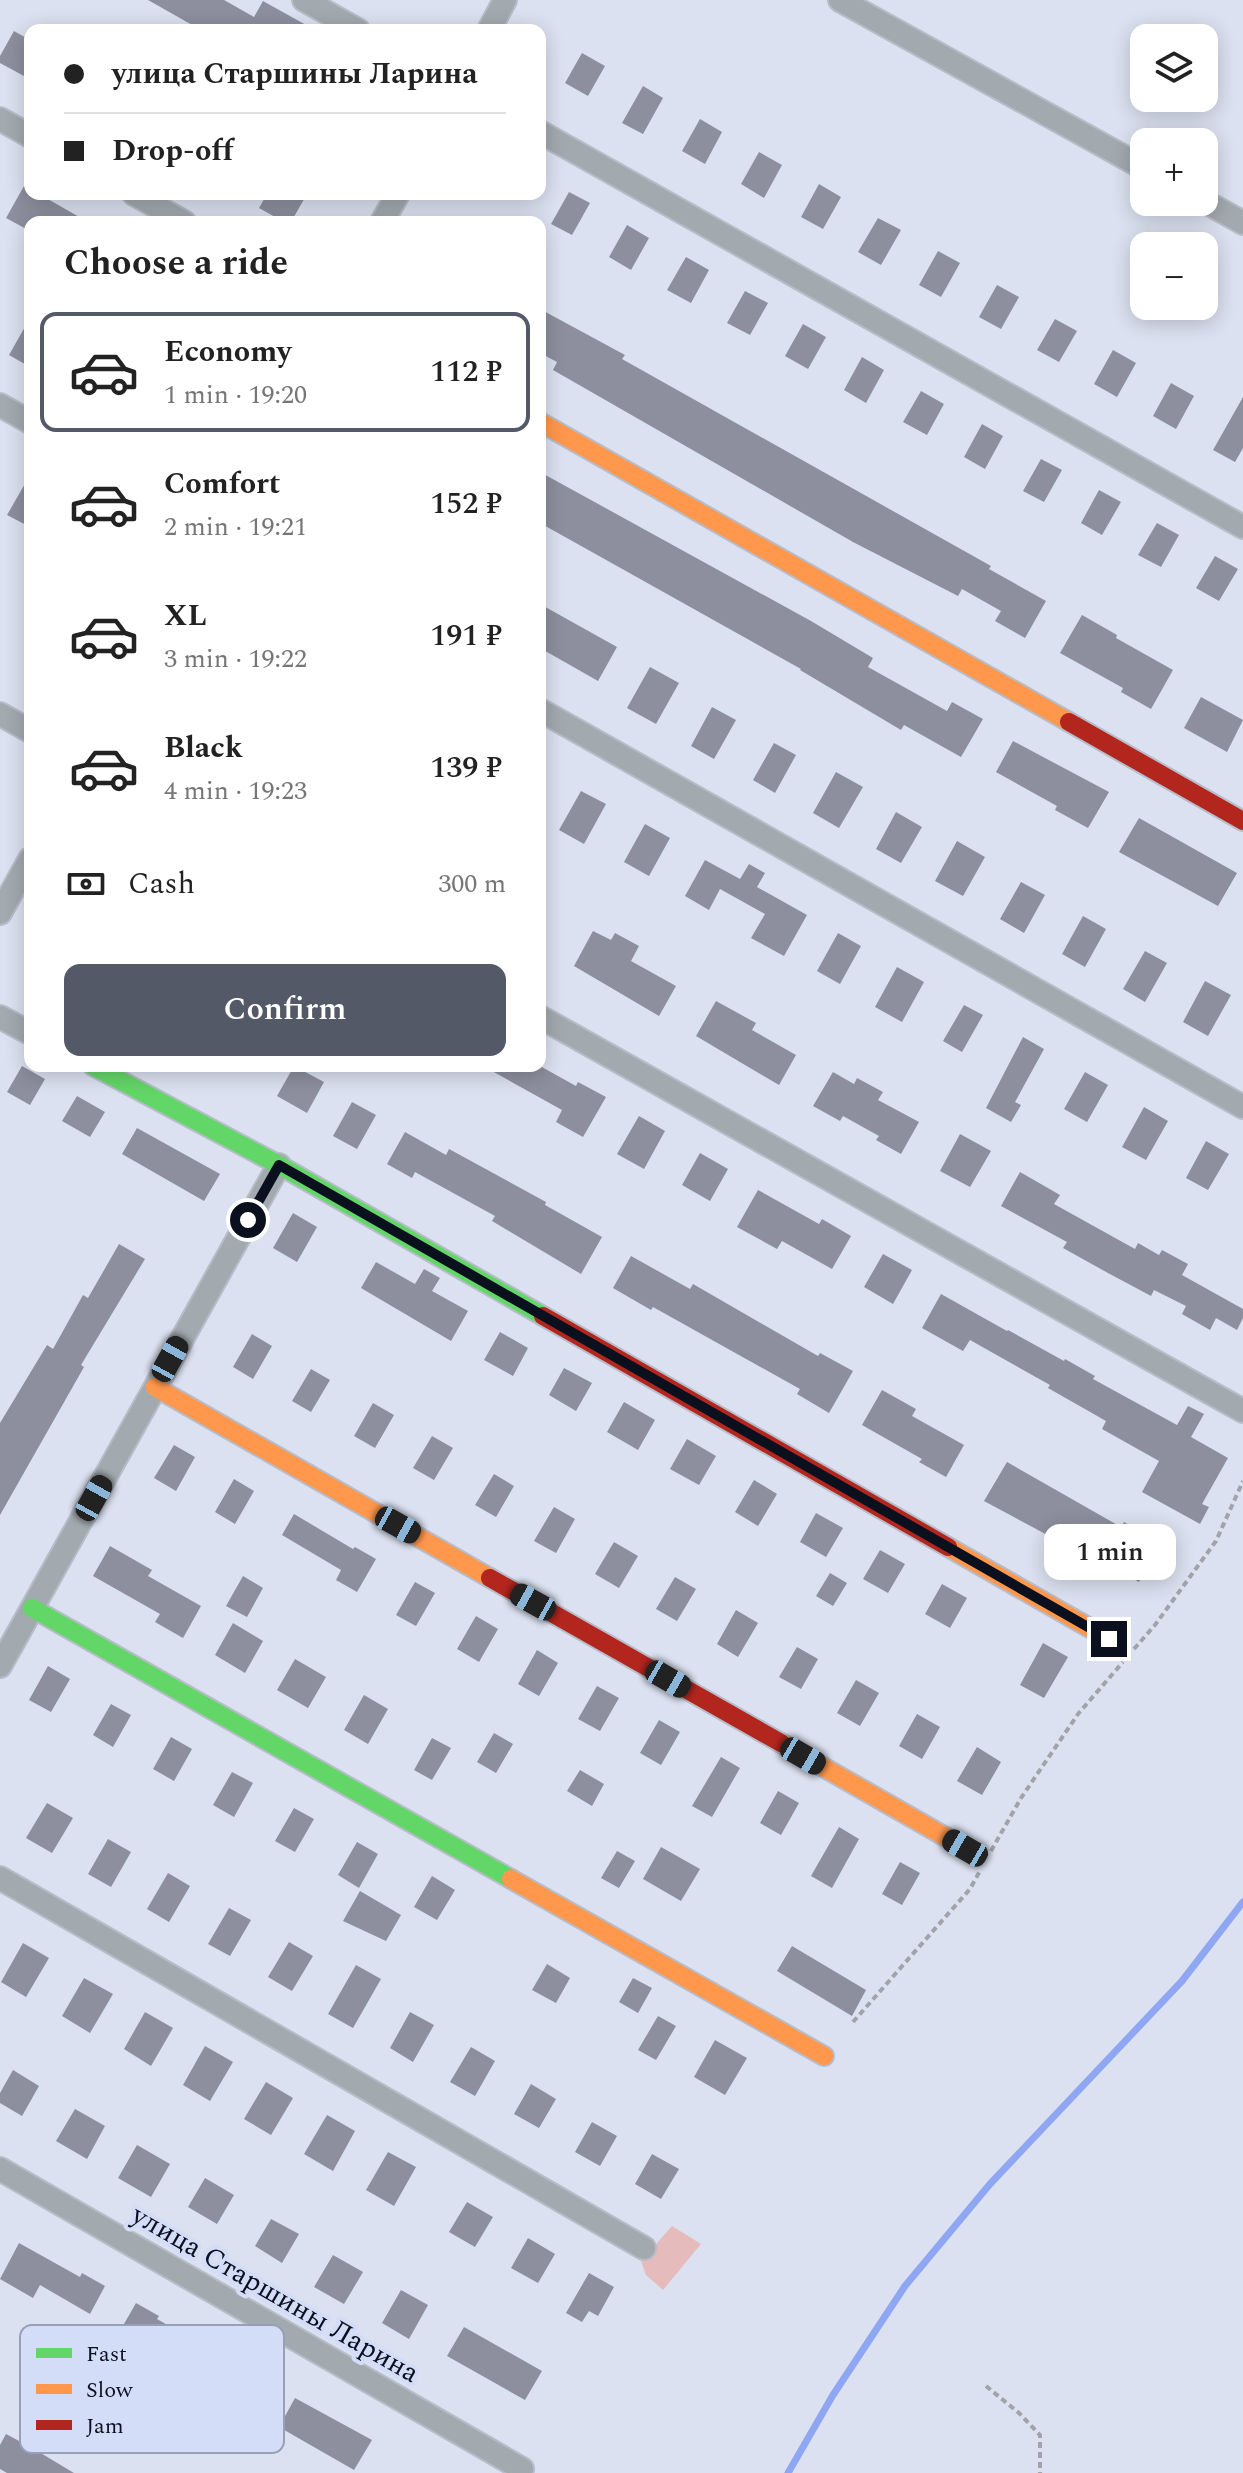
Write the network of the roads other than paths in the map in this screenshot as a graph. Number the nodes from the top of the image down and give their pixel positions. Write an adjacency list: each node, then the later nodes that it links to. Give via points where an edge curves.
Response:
1 (304, 0): 4 (street)
2 (505, 0): 5 (street)
3 (840, 0): 9 (street)
4 (347, 24)
5 (492, 24)
6 (0, 119): 7 (street)
7 (24, 133)
8 (546, 135): 17 (street)
9 (1130, 160)
10 (145, 200): 12 (street)
11 (1218, 209): 13 (street)
12 (173, 216)
13 (1243, 223)
14 (0, 405): 15 (street)
15 (24, 419)
16 (546, 425): 21 (street)
17 (1243, 527)
18 (546, 713): 28 (street)
19 (0, 714): 20 (street)
20 (24, 728)
21 (1243, 821)
22 (24, 870): 23 (street)
23 (0, 913)
24 (0, 1017): 26 (street)
25 (546, 1020): 31 (street)
26 (24, 1030)
27 (104, 1072): 29 (street)
28 (1243, 1107)
29 (279, 1165): 30 (street); 33 (street)
30 (155, 1387): 32 (street); 35 (street)
31 (1243, 1411)
32 (32, 1608): 34 (street); 37 (street)
33 (1109, 1639)
34 (0, 1666)
35 (965, 1848)
36 (0, 1878): 39 (street)
37 (824, 2056)
38 (0, 2169): 40 (street, улица Старшины Ларина)
39 (644, 2248)
40 (271, 2325)
41 (284, 2332): 42 (street, улица Старшины Ларина)
42 (522, 2469)

